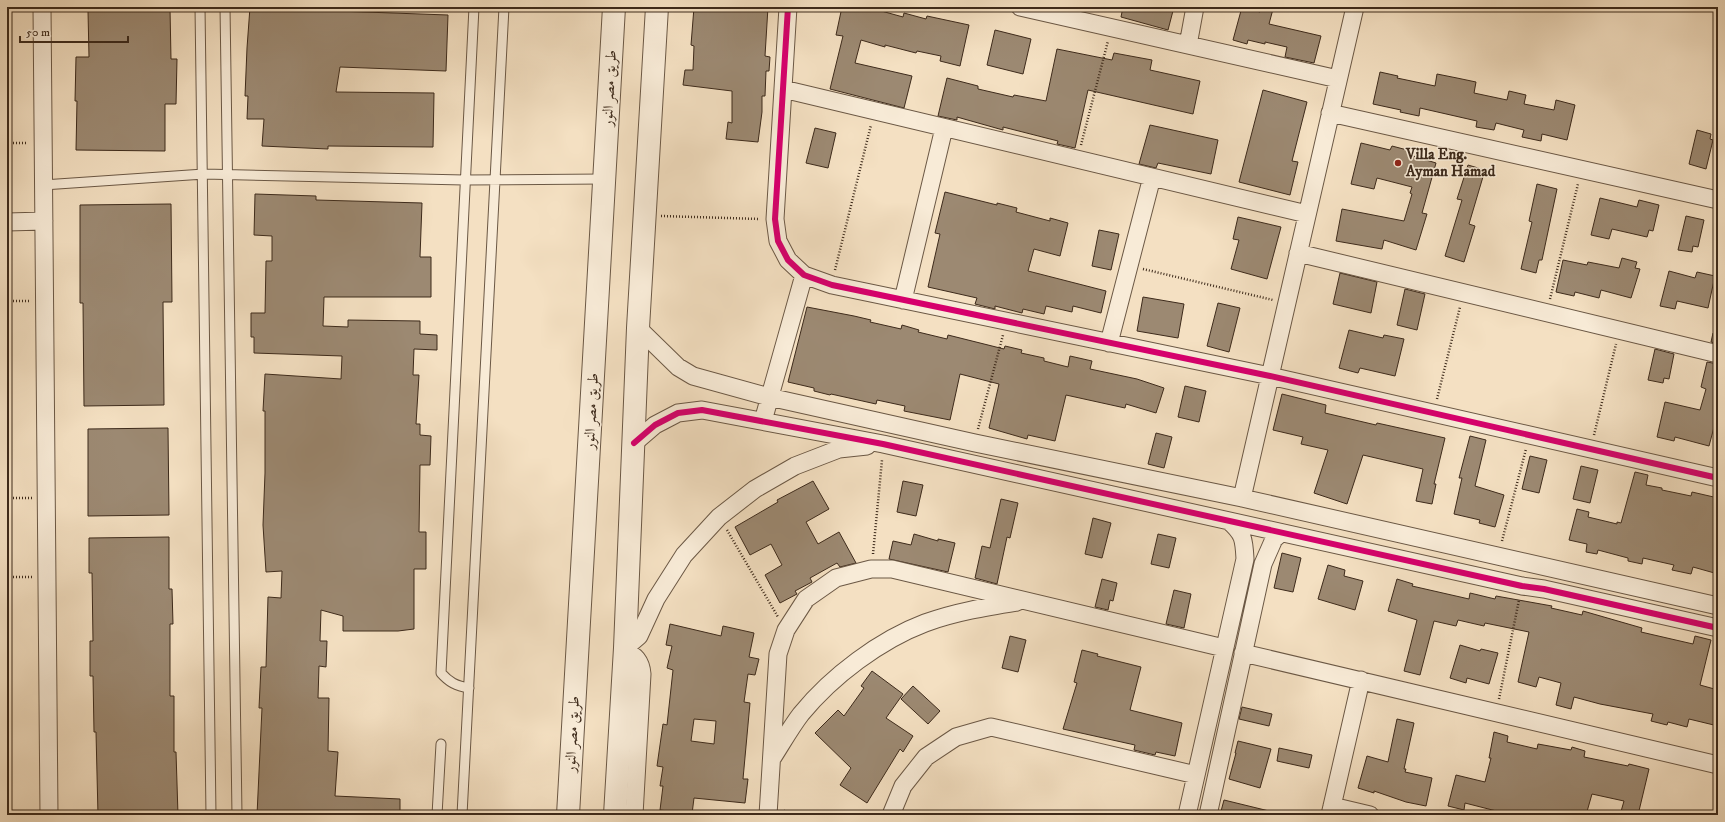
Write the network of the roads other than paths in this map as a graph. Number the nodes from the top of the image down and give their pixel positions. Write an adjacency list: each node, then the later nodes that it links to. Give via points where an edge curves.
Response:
1 (42, 7): 23 (street)
2 (200, 7): 17 (lane)
3 (225, 7): 18 (lane)
4 (474, 7): 21 (lane)
5 (504, 7): 22 (lane)
6 (614, 7): 20 (street, طريق مصر النور)
7 (657, 7): 31 (street)
8 (788, 7): 14 (street)
9 (1020, 7): 12 (street)
10 (1195, 7): 12 (street)
11 (1355, 7): 13 (street)
12 (1188, 45): 13 (street)
13 (1338, 79): 15 (street)
14 (783, 89): 16 (street); 29 (street, via 775,219 778,241 788,260)
15 (1330, 113): 24 (street); 25 (street)
16 (944, 128): 19 (street); 30 (street)
17 (204, 174): 18 (lane); 23 (lane); 62 (lane)
18 (227, 174): 21 (lane); 63 (lane)
19 (1152, 177): 25 (street); 32 (street)
20 (604, 179): 22 (lane); 66 (street, طريق مصر النور)
21 (464, 180): 22 (lane); 54 (lane, via 441,673 448,681)
22 (494, 180): 54 (lane)
23 (44, 185): 26 (street)
24 (1718, 200)
25 (1307, 214): 28 (street)
26 (44, 221): 27 (street); 61 (street)
27 (7, 222)
28 (1298, 253): 33 (street); 34 (street)
29 (804, 275): 30 (street, via 832,285); 35 (street)
30 (903, 300): 32 (street)
31 (638, 328): 35 (street, via 678,367 693,376); 37 (street)
32 (1109, 343): 34 (street)
33 (1718, 354)
34 (1270, 376): 41 (street); 42 (street)
35 (769, 397): 36 (street); 39 (street)
36 (763, 421): 37 (street, via 702,410 678,413 654,425); 38 (street)
37 (634, 443): 51 (street)
38 (883, 444): 40 (street); 51 (street, via 839,449 795,466 755,489 719,517 684,555 656,599 638,636)
39 (1011, 450): 40 (street); 42 (street)
40 (1007, 470): 43 (street)
41 (1718, 478)
42 (1242, 498): 45 (street)
43 (1229, 521): 44 (street); 50 (street, via 1240,531 1245,559)
44 (1281, 533): 46 (street); 52 (street, via 1274,539 1263,564)
45 (1548, 567): 46 (street); 48 (street)
46 (1544, 589): 49 (street)
47 (1026, 601): 50 (street); 56 (street, via 974,608 925,623 879,646 837,677 806,709); 56 (street, via 892,569 871,569 836,578 806,600 786,630 778,654)
48 (1718, 606)
49 (1718, 628)
50 (1224, 648): 58 (street)
51 (625, 650): 67 (street); 68 (street, via 636,657 642,668)
52 (1243, 653): 53 (street); 71 (street)
53 (1361, 680): 57 (street); 59 (street)
54 (468, 688): 65 (lane)
55 (441, 744): 64 (lane)
56 (772, 757): 60 (street)
57 (1718, 765)
58 (1196, 775): 69 (street, via 991,727 956,737 926,757 903,786); 70 (street)
59 (1331, 811): 72 (street)
60 (769, 812)
61 (49, 815)
62 (211, 815)
63 (237, 815)
64 (437, 815)
65 (462, 815)
66 (568, 815)
67 (615, 815)
68 (634, 815)
69 (891, 815)
70 (1187, 815)
71 (1208, 815)
72 (1370, 815)

